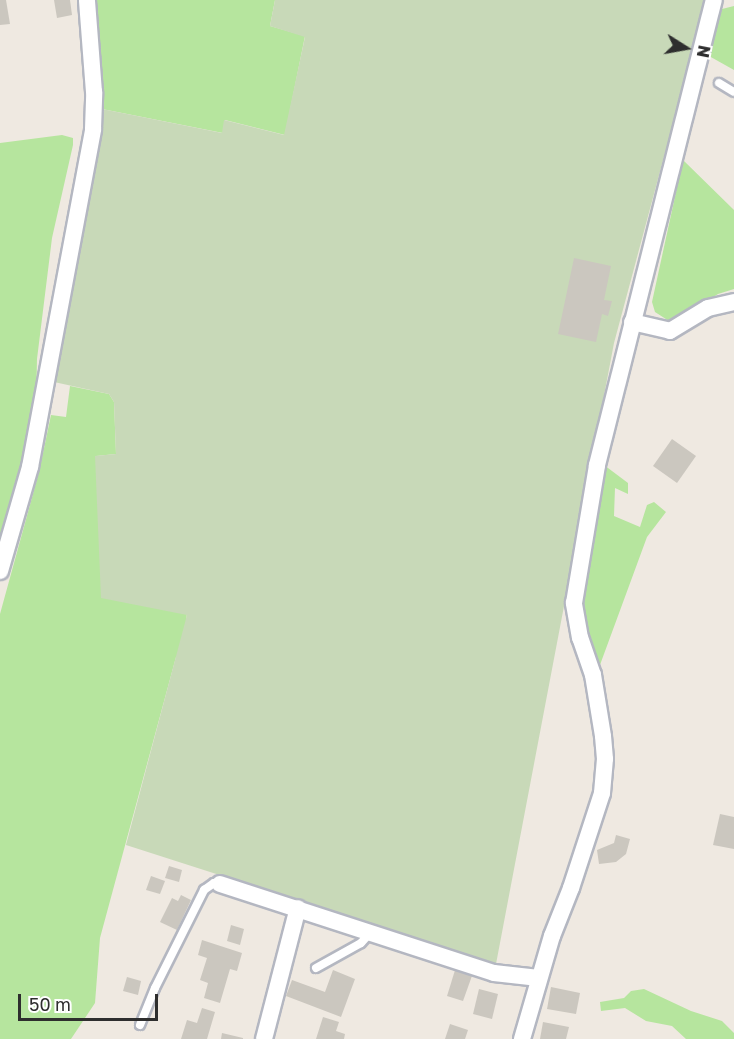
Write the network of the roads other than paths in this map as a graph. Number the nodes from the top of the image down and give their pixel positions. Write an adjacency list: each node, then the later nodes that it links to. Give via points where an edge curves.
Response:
1 (87, 0): 7 (street, via 93,129 30,467)
2 (714, 0): 6 (street)
3 (719, 83): 4 (lane)
4 (734, 92)
5 (734, 302): 6 (street, via 708,308 670,331)
6 (632, 322): 12 (street, via 597,465 574,603 603,736 602,793)
7 (0, 571)
8 (220, 884): 9 (street); 13 (lane, via 214,883 204,890)
9 (298, 908): 10 (street); 14 (street)
10 (371, 932): 11 (lane, via 361,943); 12 (street, via 494,973)
11 (316, 968)
12 (539, 978): 15 (street)
13 (140, 1025)
14 (264, 1039)
15 (522, 1039)

